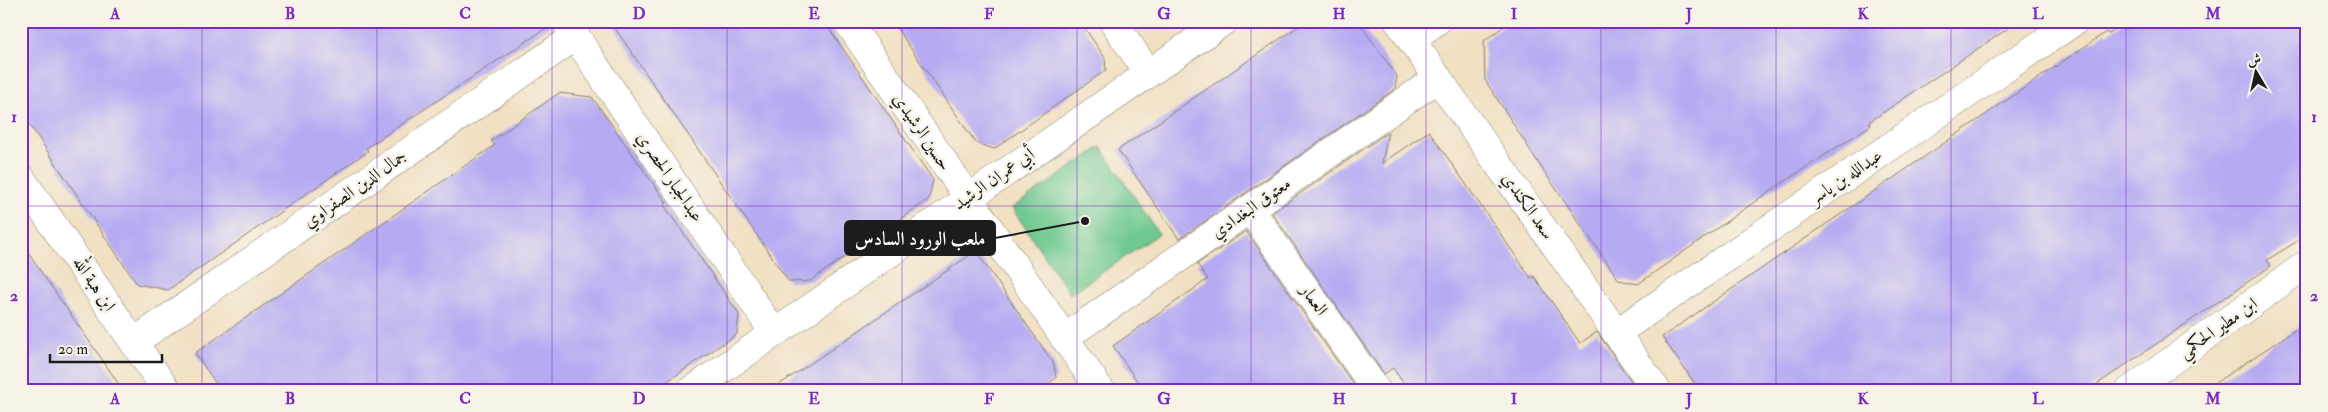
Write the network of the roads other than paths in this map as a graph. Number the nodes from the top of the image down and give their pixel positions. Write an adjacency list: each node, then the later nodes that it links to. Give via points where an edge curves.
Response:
1 (847, 21): 11 (street, حسين الرشيدي)
2 (1113, 21): 8 (street)
3 (1224, 21): 8 (street, أبي عمران الرشيد)
4 (1437, 21): 7 (street)
5 (2075, 21): 15 (street, عبدالله بن ياسر)
6 (570, 29): 14 (street, عبدالجبار الحصري); 17 (street, جمال الدين الصفراوي)
7 (1405, 30): 9 (street, سعد الكندي)
8 (1148, 73): 11 (street, أبي عمران الرشيد)
9 (1438, 78): 12 (street, معتوق البغدادي); 15 (street, سعد الكندي)
10 (21, 178): 17 (street, ابن هبة الله)
11 (967, 198): 14 (street, أبي عمران الرشيد); 16 (street, حسين الرشيدي)
12 (1250, 209): 16 (street, معتوق البغدادي); 21 (street, العمار)
13 (2307, 264): 23 (street, ابن مطير الحكمي)
14 (774, 333): 19 (street, أبي عمران الرشيد)
15 (1616, 333): 22 (street, سعد الكندي)
16 (1064, 338): 20 (street, حسين الرشيدي)
17 (134, 342): 18 (street, ابن هبة الله)
18 (168, 391)
19 (691, 391)
20 (1101, 391)
21 (1377, 391)
22 (1657, 391)
23 (2129, 391)

